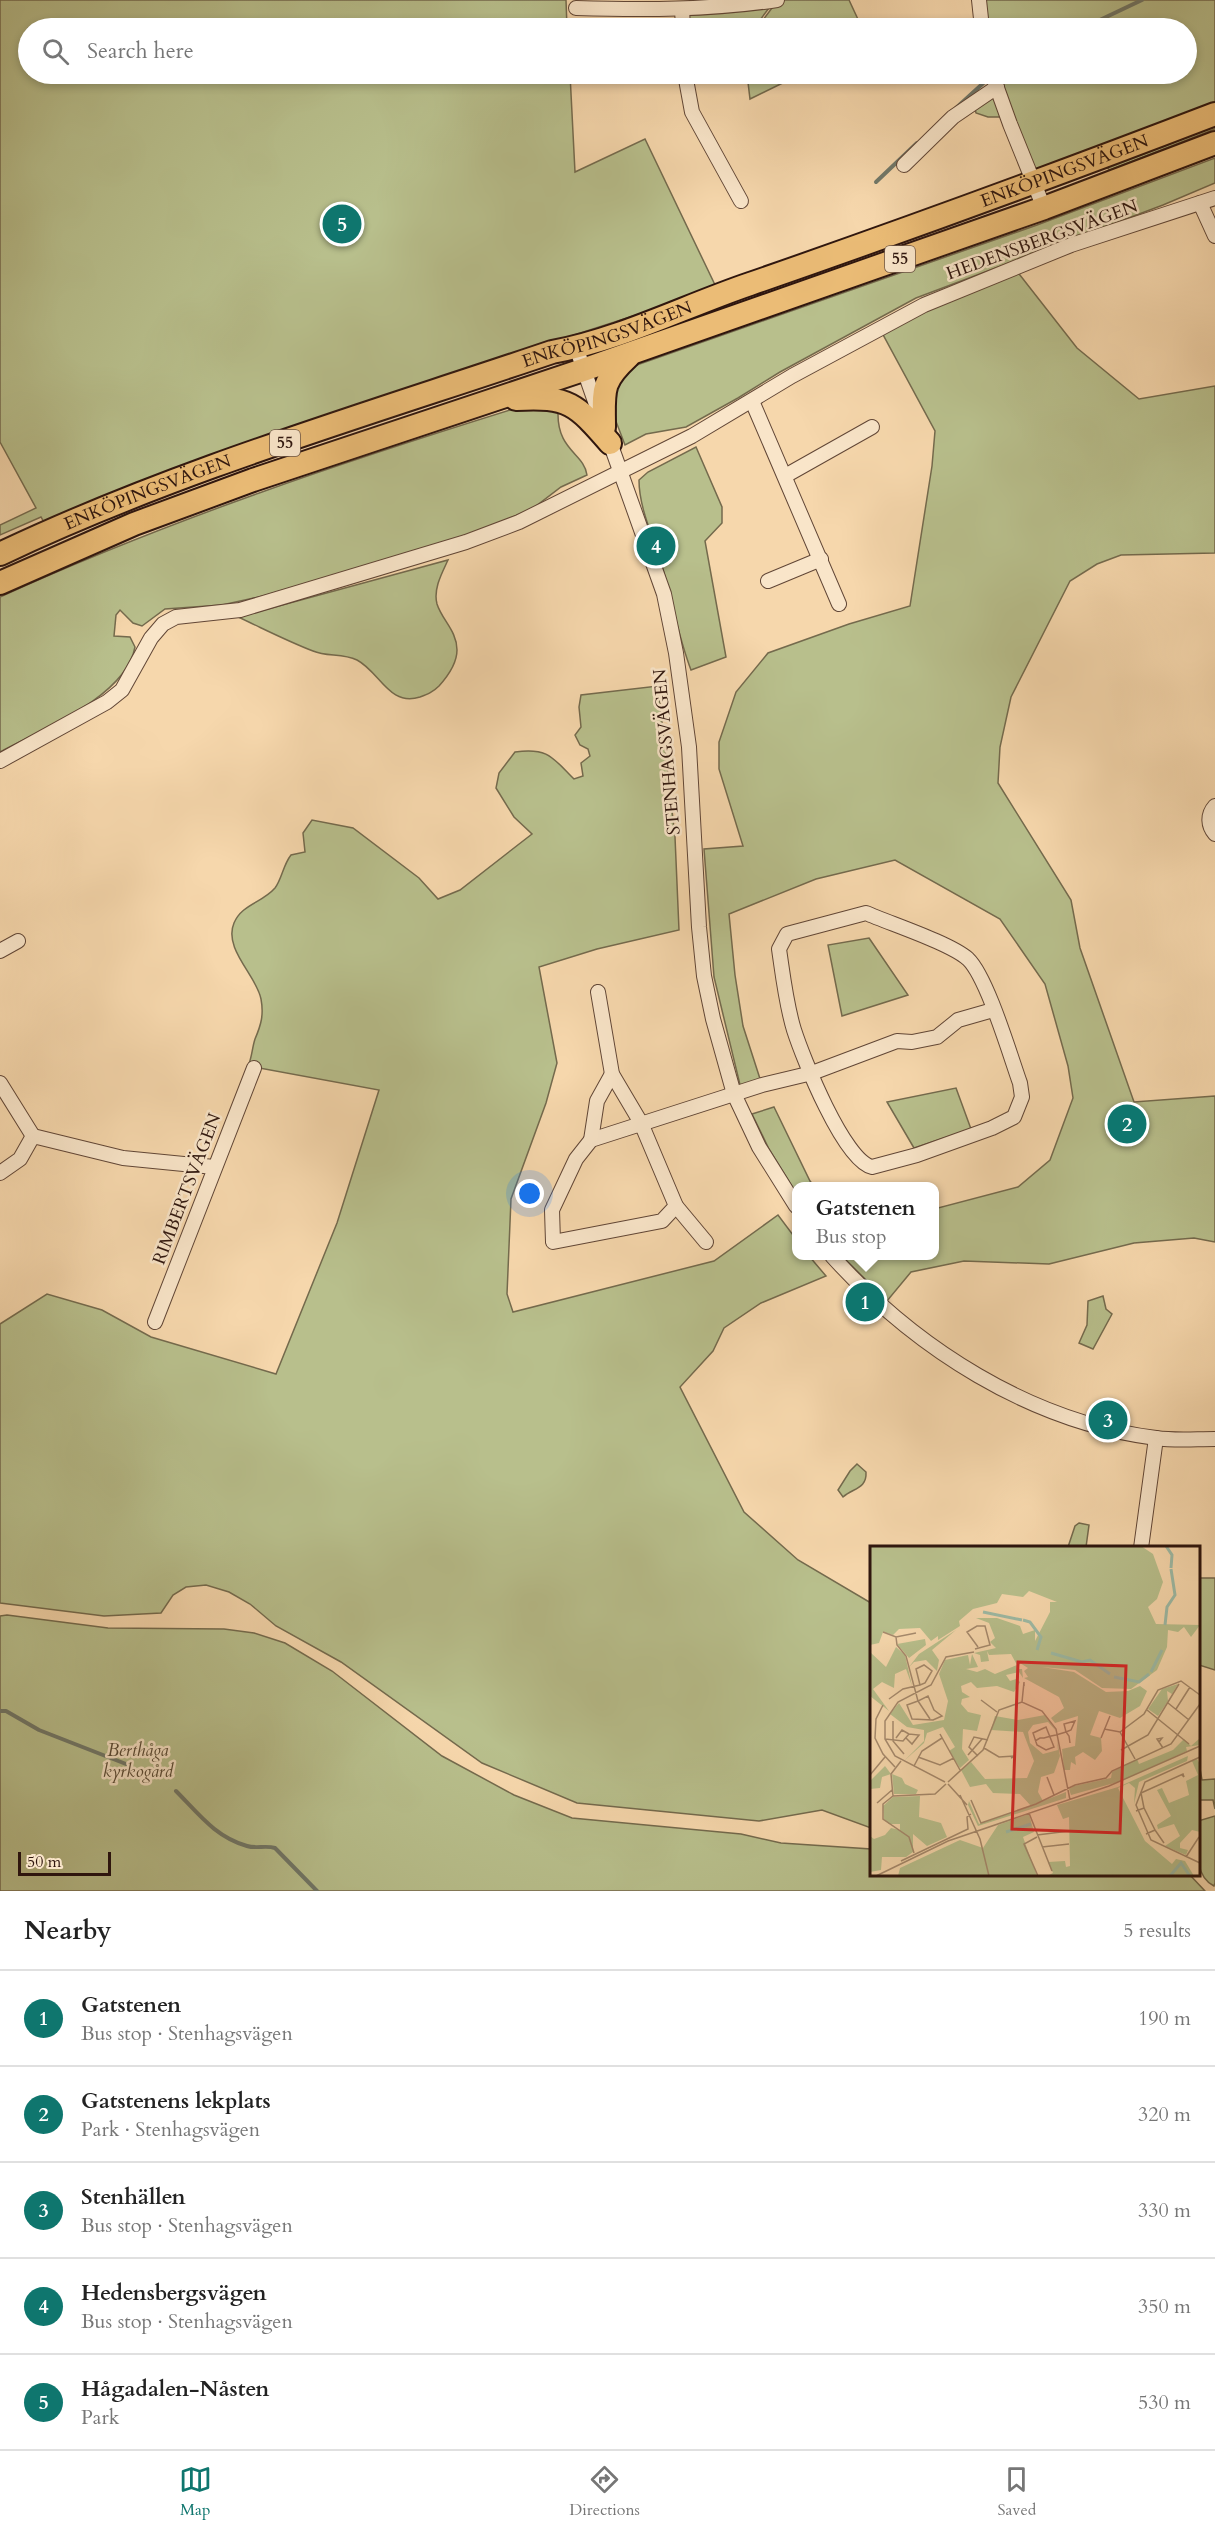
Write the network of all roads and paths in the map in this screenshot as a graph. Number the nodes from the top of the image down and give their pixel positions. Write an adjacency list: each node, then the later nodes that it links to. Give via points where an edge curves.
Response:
1 (777, 0): 4 (street)
2 (979, 0): 6 (street)
3 (576, 8): 4 (street)
4 (682, 9): 5 (street)
5 (682, 18)
6 (981, 18)
7 (687, 84): 15 (street, via 692,112)
8 (990, 84): 12 (street)
9 (996, 84): 13 (street)
10 (1215, 114): 13 (main road, ENKÖPINGSVÄGEN / 55)
11 (1215, 143): 17 (main road, ENKÖPINGSVÄGEN / 55)
12 (904, 165)
13 (1035, 183): 17 (street); 19 (main road, ENKÖPINGSVÄGEN / 55)
14 (1215, 198): 16 (street, HEDENSBERGSVÄGEN)
15 (741, 201)
16 (1200, 203): 18 (street); 23 (street, HEDENSBERGSVÄGEN, via 1071,245 924,305)
17 (1044, 208): 20 (main road, ENKÖPINGSVÄGEN / 55)
18 (1215, 236)
19 (576, 347): 21 (street, STENHAGSVÄGEN); 28 (main road, ENKÖPINGSVÄGEN / 55, via 244,457 125,500)
20 (633, 352): 21 (main road, ENKÖPINGSVÄGEN / 55); 25 (main road, via 606,383)
21 (583, 370): 22 (main road, ENKÖPINGSVÄGEN / 55); 25 (street, STENHAGSVÄGEN)
22 (493, 400): 25 (main road, via 540,398 568,403); 31 (main road, ENKÖPINGSVÄGEN / 55, via 134,524)
23 (752, 401): 26 (street, HEDENSBERGSVÄGEN); 27 (street)
24 (872, 427): 27 (street)
25 (607, 435): 26 (street, STENHAGSVÄGEN)
26 (621, 472): 33 (street, HEDENSBERGSVÄGEN, via 519,522 466,542 240,610 176,617 163,624 151,638 122,690); 44 (street, STENHAGSVÄGEN, via 664,594 676,653 689,747 704,976)
27 (785, 476): 29 (street)
28 (0, 554)
29 (821, 559): 30 (street); 32 (street)
30 (768, 581)
31 (0, 583)
32 (839, 604)
33 (0, 761)
34 (1215, 806): 35 (street, via 1209,828)
35 (1215, 834)
36 (18, 941): 37 (street)
37 (0, 951)
38 (598, 992): 42 (street)
39 (993, 1010): 41 (street, via 958,1020 937,1037 897,1041); 41 (street, via 1020,1083 1022,1097 1014,1117 917,1155 881,1167 866,1166 826,1110); 41 (street, via 979,972 967,958 866,914 787,934 779,949 784,985 794,1030)
40 (254, 1068): 48 (street, RIMBERTSVÄGEN)
41 (812, 1073): 44 (street)
42 (612, 1074): 45 (street); 47 (street, via 597,1101)
43 (0, 1083): 46 (street)
44 (735, 1094): 45 (street); 50 (street, STENHAGSVÄGEN, via 759,1147)
45 (641, 1123): 47 (street); 51 (street)
46 (33, 1137): 48 (street, via 123,1158); 49 (street, via 20,1159)
47 (591, 1140): 51 (street, via 576,1159 552,1210 553,1242 662,1221)
48 (214, 1167): 54 (street, RIMBERTSVÄGEN)
49 (0, 1173)
50 (792, 1200)
51 (676, 1206): 52 (street)
52 (706, 1242)
53 (836, 1260): 55 (street, via 927,1343 993,1383 1072,1418)
54 (155, 1322)
55 (1156, 1438): 56 (street); 57 (street)
56 (1215, 1438)
57 (1142, 1546)

